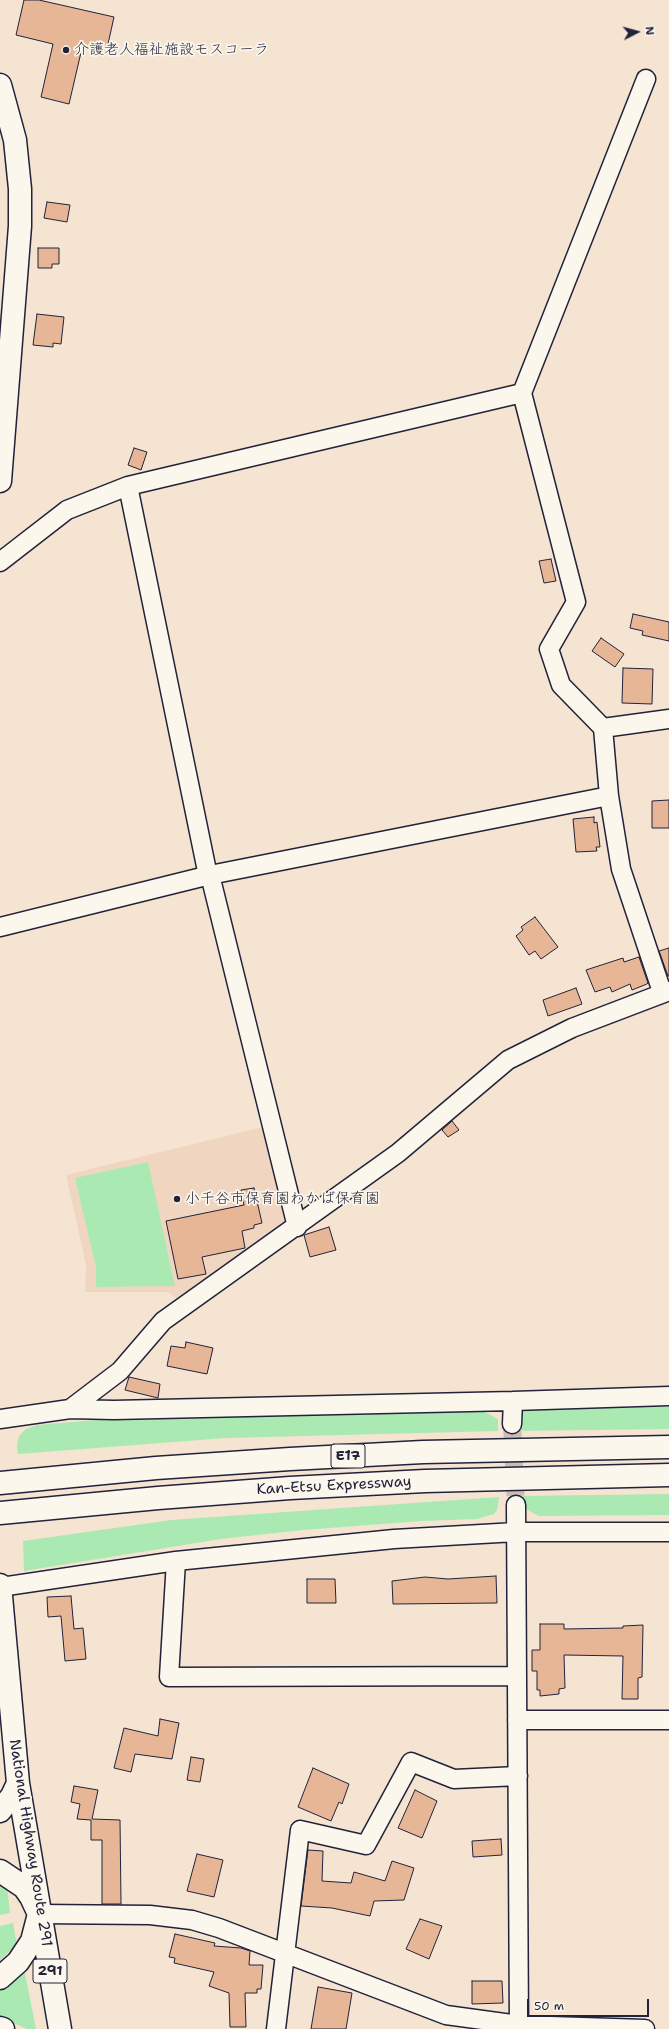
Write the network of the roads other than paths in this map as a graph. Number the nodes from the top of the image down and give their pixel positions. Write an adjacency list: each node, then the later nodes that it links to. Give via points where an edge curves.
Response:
1 (646, 79): 3 (street)
2 (0, 85): 4 (highway, via 15,140 20,189 20,226)
3 (522, 394): 5 (street); 8 (street, via 576,602 549,649 561,685)
4 (0, 480)
5 (128, 486): 6 (street, via 67,510); 10 (street)
6 (0, 562)
7 (669, 719): 8 (street)
8 (603, 728): 9 (street)
9 (609, 796): 10 (street); 12 (street, via 621,869)
10 (209, 875): 11 (street); 13 (street)
11 (0, 927)
12 (665, 992): 13 (street, via 572,1028 508,1060 398,1153)
13 (296, 1227): 16 (street, via 164,1321 120,1371)
14 (669, 1396): 15 (street)
15 (513, 1401): 16 (street); 18 (street)
16 (70, 1409): 17 (street)
17 (0, 1419)
18 (512, 1424)
19 (669, 1447): 22 (highway, Kan-Etsu Expressway / E17, via 423,1452 290,1459 209,1459)
20 (0, 1474): 22 (highway)
21 (669, 1475): 26 (highway, Kan-Etsu Expressway / E17, via 425,1481 290,1488)
22 (27, 1476): 23 (highway)
23 (0, 1483)
24 (516, 1505): 28 (street)
25 (0, 1513): 26 (highway)
26 (32, 1516): 27 (highway)
27 (0, 1528)
28 (516, 1532): 29 (street); 30 (street, via 394,1539); 32 (street)
29 (669, 1532)
30 (176, 1561): 31 (street); 32 (street, via 169,1678)
31 (0, 1586): 36 (highway, National Highway Route 291 / 291)
32 (517, 1676): 33 (street)
33 (517, 1720): 34 (street); 35 (street)
34 (669, 1720)
35 (518, 1776): 40 (street, via 454,1779 411,1762 366,1845 300,1830); 42 (street)
36 (18, 1783): 37 (highway); 39 (highway, National Highway Route 291 / 291)
37 (0, 1811)
38 (0, 1872): 39 (highway, via 24,1887)
39 (39, 1914): 40 (street, via 150,1915 192,1920); 41 (highway, via 32,1941 18,1962); 45 (highway, National Highway Route 291 / 291)
40 (285, 1954): 42 (street, via 446,2015); 46 (street)
41 (0, 1978)
42 (519, 2027): 47 (street)
43 (0, 2028): 44 (highway)
44 (3, 2029)
45 (60, 2029)
46 (276, 2029)
47 (645, 2029)

